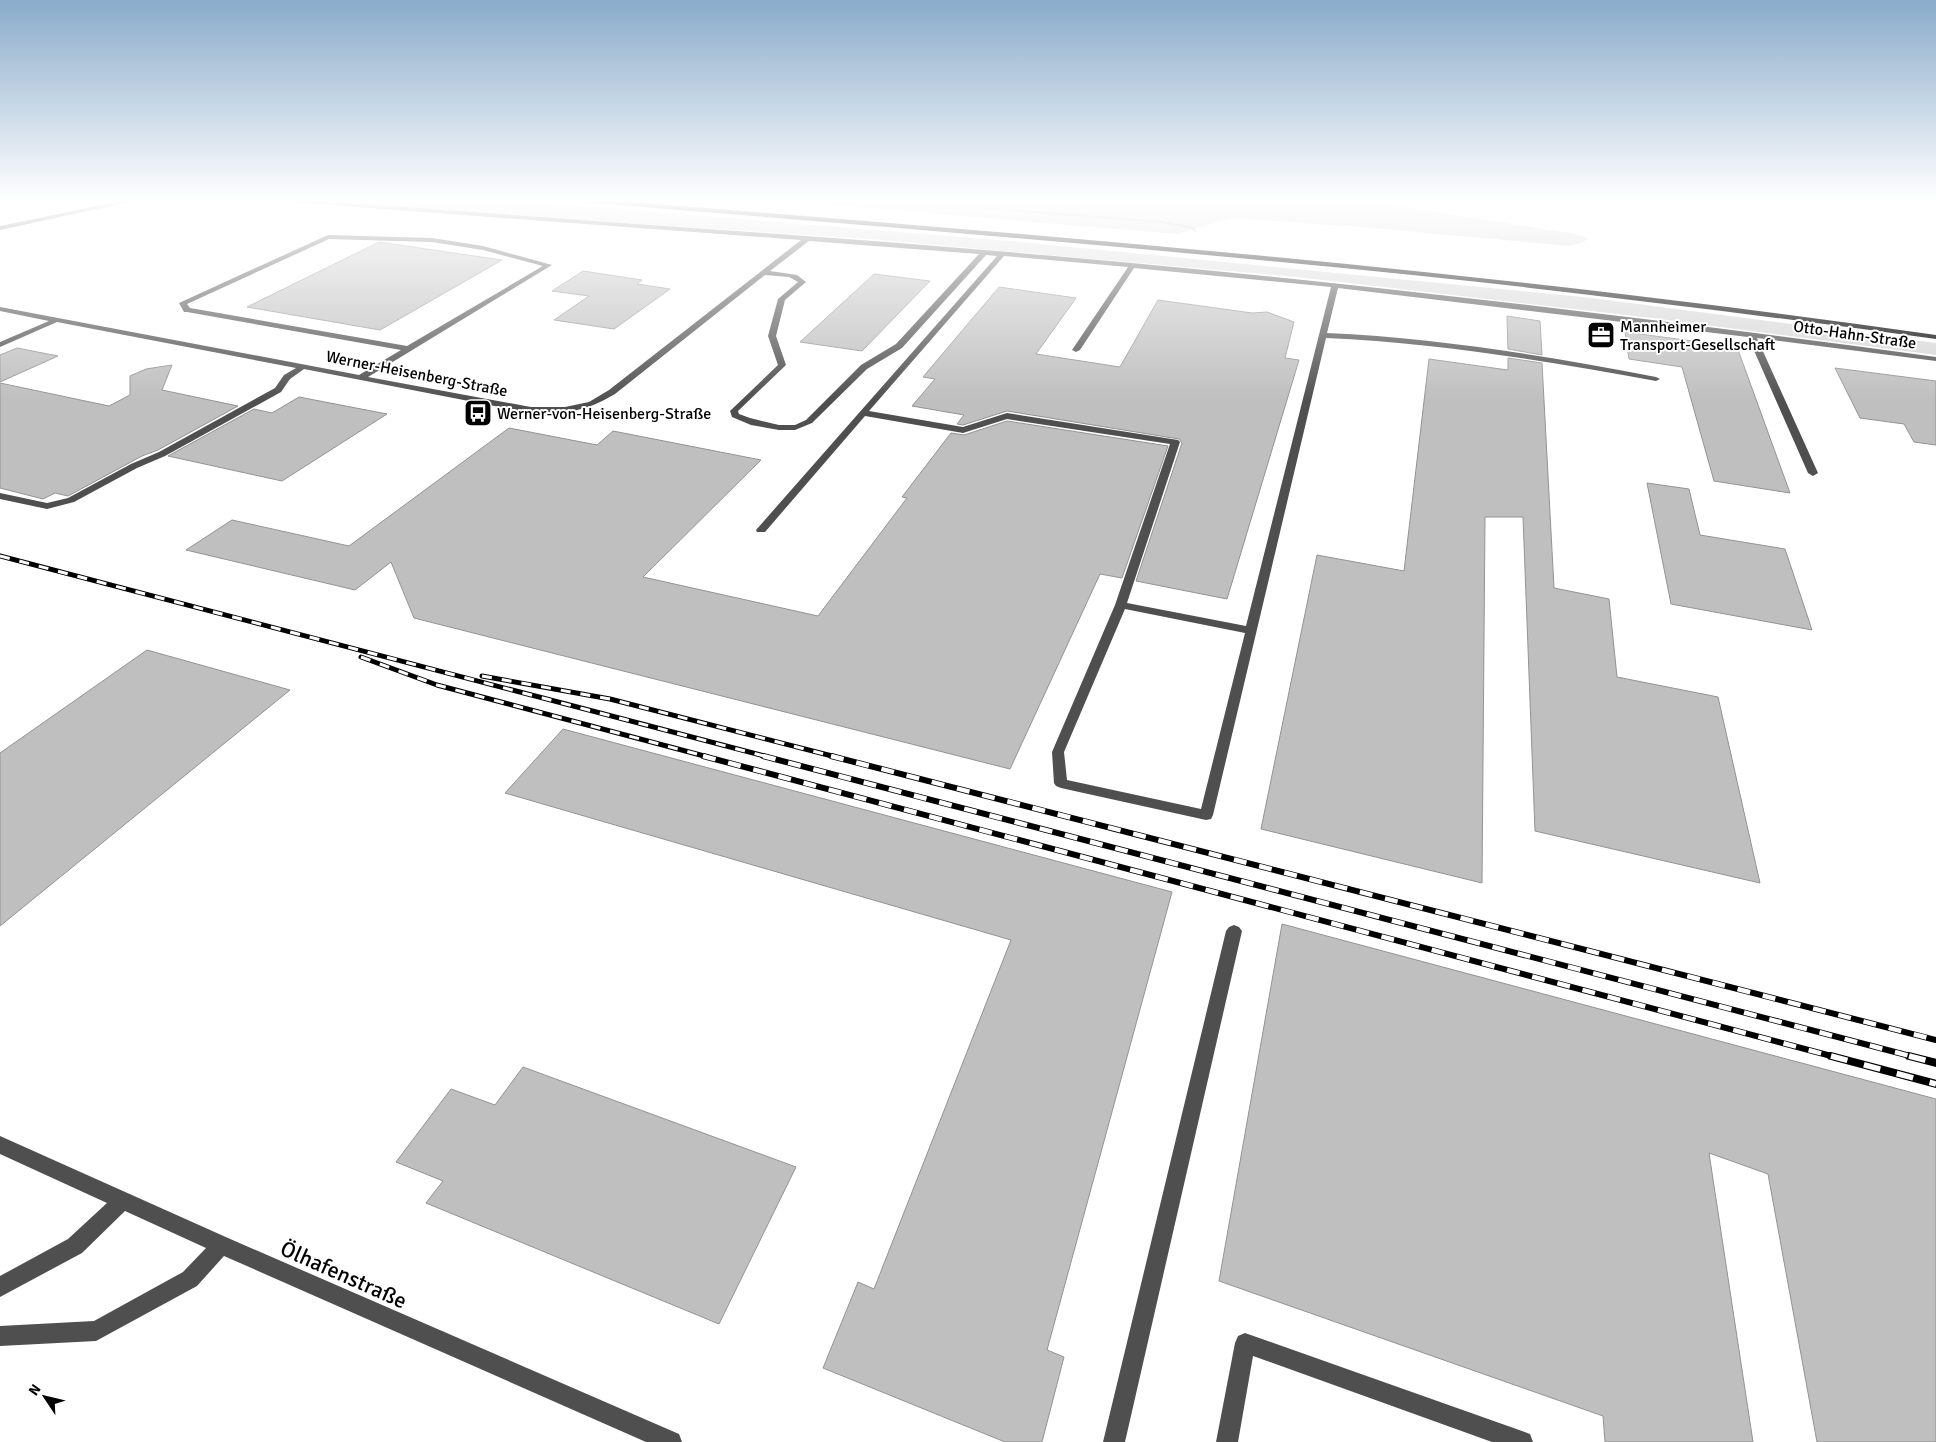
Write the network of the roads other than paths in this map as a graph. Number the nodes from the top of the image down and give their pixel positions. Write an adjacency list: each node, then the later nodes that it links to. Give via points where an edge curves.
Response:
1 (264, 266): 17 (street, via 183,303 187,310)
2 (547, 266): 17 (street)
3 (773, 266): 9 (street, Werner-Heisenberg-Straße)
4 (972, 266): 9 (street, via 899,346 864,367 814,418 792,428 748,421 735,415 734,411 782,365 772,336 782,299 802,282 792,276)
5 (991, 266): 23 (street)
6 (1132, 266): 18 (street)
7 (1135, 266): 10 (street, Otto-Hahn-Straße)
8 (1351, 266): 15 (main road, via 1653,300)
9 (764, 273): 21 (street, Werner-Heisenberg-Straße, via 612,392 592,404 564,410 532,410)
10 (1335, 285): 13 (street, Otto-Hahn-Straße); 14 (street)
11 (0, 309): 12 (street, Werner-Heisenberg-Straße)
12 (56, 320): 16 (street); 20 (street, Werner-Heisenberg-Straße)
13 (1751, 334): 19 (street, Otto-Hahn-Straße); 24 (street)
14 (1322, 335): 22 (street, via 1399,338); 28 (street)
15 (1936, 337)
16 (0, 345)
17 (409, 348): 21 (street)
18 (1076, 350)
19 (1936, 359)
20 (302, 367): 21 (street, Werner-Heisenberg-Straße); 25 (street, via 287,377 278,390 71,500 47,506)
21 (360, 378)
22 (1656, 379)
23 (863, 413): 26 (street); 27 (street, via 963,430 1006,416 1175,442)
24 (1813, 473)
25 (0, 496)
26 (761, 530)
27 (1121, 605): 28 (street); 28 (street, via 1058,752 1061,783 1206,815)
28 (1250, 630)
29 (1234, 931): 36 (street)
30 (0, 1145): 31 (street, Ölhafenstraße)
31 (122, 1201): 32 (street, Ölhafenstraße); 33 (street, via 75,1246)
32 (221, 1246): 34 (street, via 190,1278 96,1331); 35 (street, Ölhafenstraße)
33 (0, 1287)
34 (0, 1336)
35 (671, 1442)
36 (1114, 1442)
37 (1227, 1442): 38 (street, via 1245,1343)
38 (1522, 1442)

